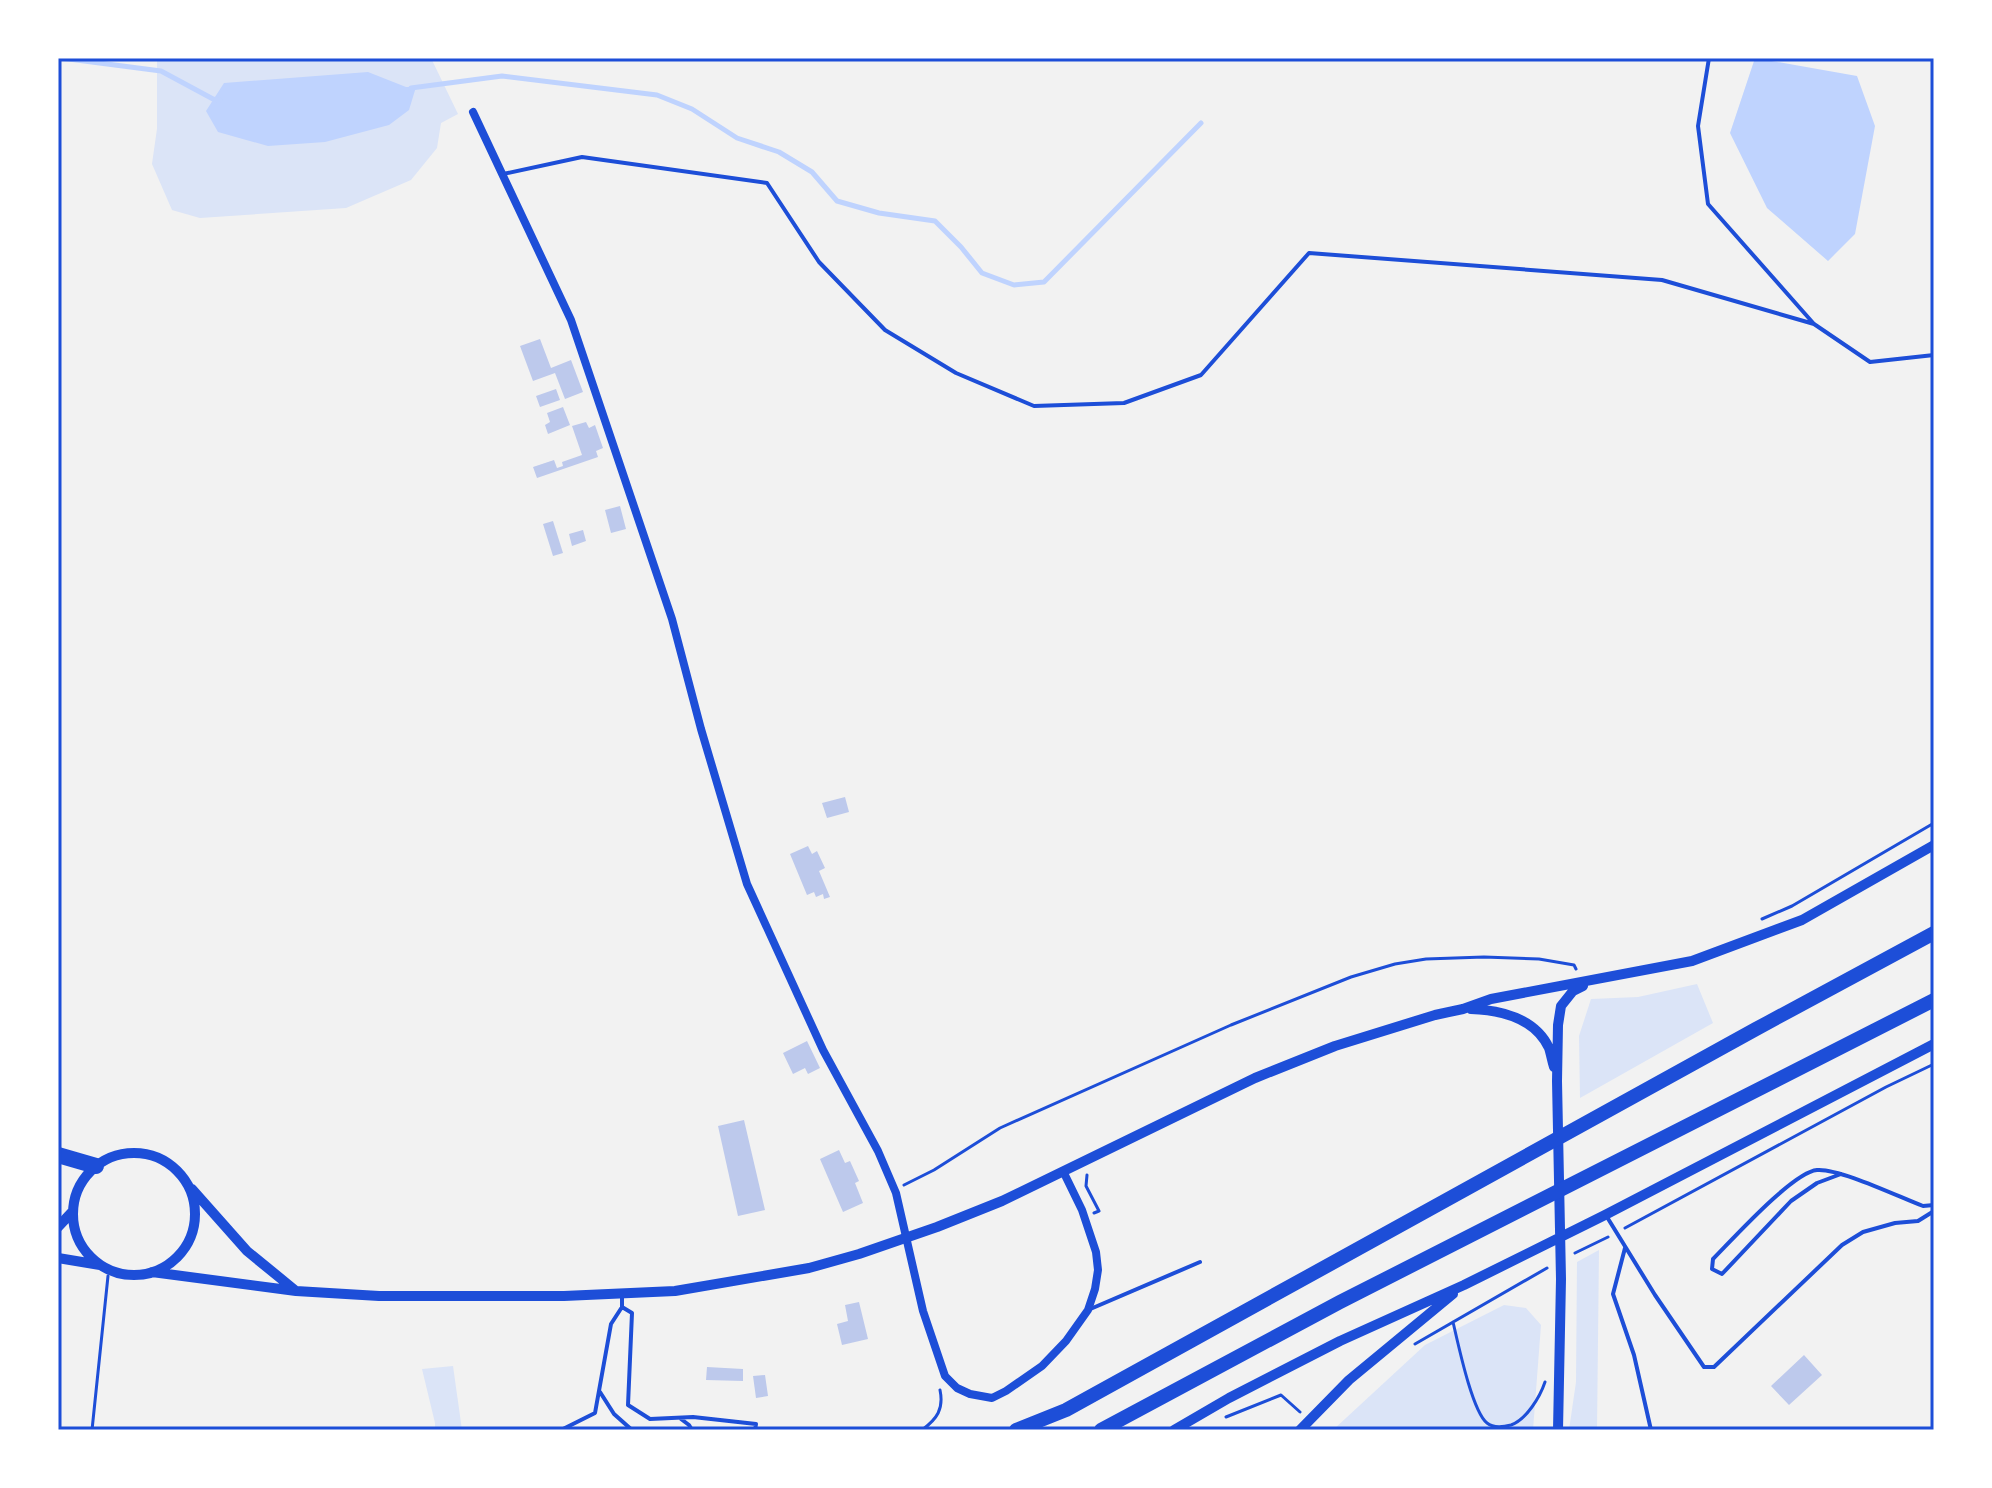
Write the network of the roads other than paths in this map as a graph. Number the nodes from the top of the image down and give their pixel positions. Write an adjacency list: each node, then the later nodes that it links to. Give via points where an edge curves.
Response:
1 (1709, 58): 4 (lane, via 1698,126 1708,204)
2 (473, 112): 3 (street)
3 (503, 174): 4 (lane, via 582,157 767,183 819,262 885,330 956,373 1034,406 1124,403 1201,375 1309,253 1662,280); 31 (street, via 571,320 672,619 747,884 823,1050 896,1191 923,1311 945,1376 957,1388 992,1398 1042,1366)
4 (1814, 324): 5 (lane, via 1870,362)
5 (1934, 355)
6 (1934, 845): 8 (street, via 1802,920 1692,961)
7 (1934, 933): 33 (highway)
8 (1598, 979): 10 (street); 12 (street, via 1573,991 1561,1006)
9 (1934, 1000): 41 (highway, via 1340,1302)
10 (1463, 1009): 12 (street, via 1493,1009 1528,1025 1549,1048); 15 (street, via 1335,1046 1255,1078)
11 (1931, 1049): 20 (street)
12 (1557, 1081): 44 (street)
13 (58, 1155): 14 (highway)
14 (96, 1166): 17 (street, via 120,1155 146,1154); 19 (street, via 80,1186)
15 (1063, 1171): 29 (street, via 937,1227 809,1268); 31 (street, via 1096,1252 1098,1270)
16 (1841, 1174): 16 (lane, via 1791,1201 1722,1274 1712,1269 1713,1259 1788,1184 1815,1170); 18 (lane)
17 (180, 1175): 26 (street, via 192,1198 190,1237 174,1259); 28 (street, via 231,1235)
18 (1934, 1208): 22 (lane, via 1918,1221 1863,1232 1842,1245 1714,1367 1704,1367)
19 (73, 1211): 21 (street); 25 (street, via 77,1236)
20 (1605, 1215): 22 (lane); 27 (street)
21 (58, 1227)
22 (1625, 1248): 45 (lane, via 1613,1294)
23 (58, 1258): 25 (street)
24 (1200, 1262): 31 (lane)
25 (105, 1267): 26 (street, via 126,1274)
26 (152, 1272): 28 (street)
27 (1464, 1285): 42 (street, via 1340,1341); 43 (street, via 1349,1380)
28 (296, 1291): 29 (street, via 379,1296)
29 (623, 1293): 30 (lane)
30 (622, 1307): 32 (lane, via 611,1324); 34 (lane, via 632,1313 628,1405 650,1419)
31 (1088, 1310)
32 (599, 1392): 35 (lane, via 595,1413); 36 (lane)
33 (1066, 1410): 39 (highway); 40 (highway)
34 (679, 1418): 37 (lane); 38 (lane, via 756,1424)
35 (561, 1430)
36 (632, 1430)
37 (692, 1430)
38 (755, 1430)
39 (1016, 1430)
40 (1033, 1430)
41 (1101, 1430)
42 (1174, 1430)
43 (1300, 1430)
44 (1558, 1430)
45 (1651, 1430)

